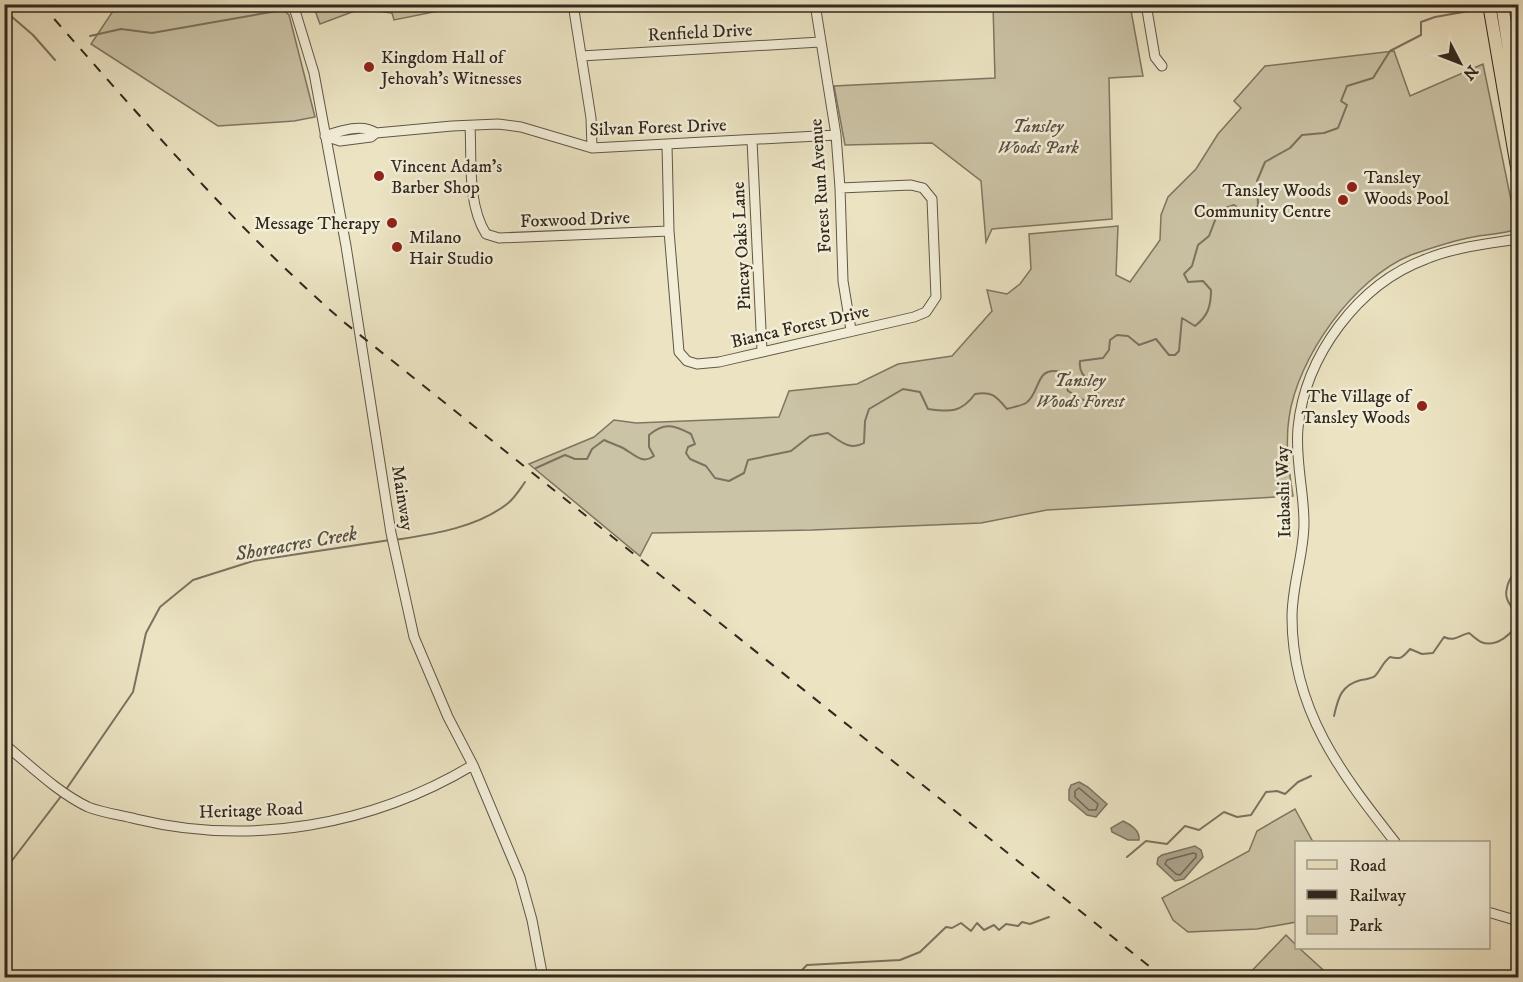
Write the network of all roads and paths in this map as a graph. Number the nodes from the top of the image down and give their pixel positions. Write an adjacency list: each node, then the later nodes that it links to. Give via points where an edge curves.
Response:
1 (293, 4): 14 (street, Mainway, via 308,46)
2 (573, 4): 9 (street)
3 (814, 4): 8 (street, Forest Run Avenue)
4 (1146, 4): 10 (street, via 1155,57)
5 (1489, 4): 7 (main road)
6 (1502, 4): 7 (main road)
7 (1498, 21): 11 (main road); 18 (main road)
8 (820, 42): 9 (street, Renfield Drive); 13 (street, Forest Run Avenue)
9 (582, 56): 17 (street)
10 (1162, 66)
11 (1518, 108)
12 (470, 126): 14 (street, Silvan Forest Drive, via 376,133 340,141); 17 (street, Silvan Forest Drive, via 515,126); 20 (street, Foxwood Drive, via 473,198 486,234 499,238)
13 (836, 135): 15 (street, Silvan Forest Drive); 19 (street, Forest Run Avenue)
14 (325, 136): 25 (street, Mainway, via 391,533 414,637 448,717)
15 (752, 140): 16 (street, Silvan Forest Drive); 23 (street, Pincay Oaks Lane)
16 (667, 145): 17 (street, Silvan Forest Drive); 20 (street, Bianca Forest Drive)
17 (592, 148)
18 (1518, 173)
19 (840, 188): 22 (street, Forest Run Avenue, via 843,281); 22 (street, Bianca Forest Drive, via 911,185 923,188 932,199 936,297 926,312 914,317)
20 (669, 231): 23 (street, Bianca Forest Drive, via 679,351 687,361 697,364)
21 (1518, 238): 26 (street, Itabashi Way, via 1434,256 1382,282 1335,333 1310,380 1301,410 1297,446 1304,526 1292,617 1298,677 1328,749)
22 (851, 330): 23 (street, Bianca Forest Drive)
23 (762, 351)
24 (4, 744): 25 (street, Heritage Road, via 43,777 91,808 174,826 227,831 330,822 433,788)
25 (474, 765): 29 (street, Mainway, via 520,877)
26 (1394, 841)
27 (1490, 913): 28 (street)
28 (1518, 921)
29 (543, 978)

